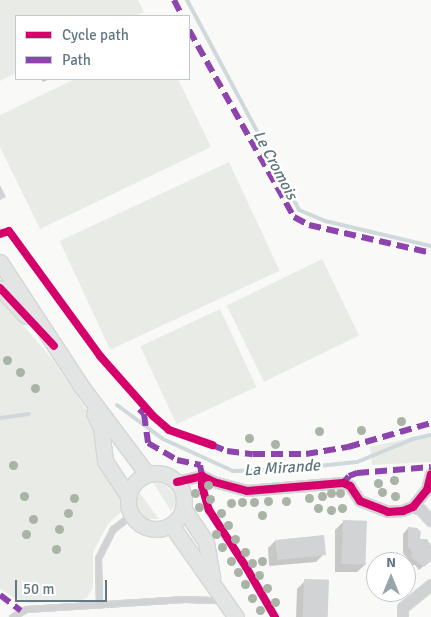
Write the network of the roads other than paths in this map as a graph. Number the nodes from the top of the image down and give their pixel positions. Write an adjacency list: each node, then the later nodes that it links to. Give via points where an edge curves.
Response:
1 (0, 262): 3 (main road)
2 (0, 288): 3 (main road)
3 (54, 346): 4 (main road)
4 (81, 386): 5 (main road); 8 (main road, via 101,428 105,461)
5 (147, 474): 7 (main road, via 163,474); 8 (main road, via 134,483)
6 (431, 474): 9 (street, via 427,490)
7 (177, 482): 9 (street, via 202,476 247,491 343,483 350,486 360,501 374,508 388,512); 10 (main road, via 184,499)
8 (128, 496): 11 (main road)
9 (413, 507): 12 (street, via 421,510)
10 (183, 508): 13 (main road); 15 (main road, via 206,542 209,570)
11 (131, 515): 13 (main road, via 144,527 154,529); 16 (lane, via 113,530 98,558)
12 (431, 521)
13 (171, 525): 15 (main road)
14 (431, 585): 19 (street, via 404,608)
15 (221, 595): 16 (lane); 18 (main road)
16 (99, 605): 17 (lane, via 26,609)
17 (12, 617)
18 (236, 617)
19 (403, 617)

